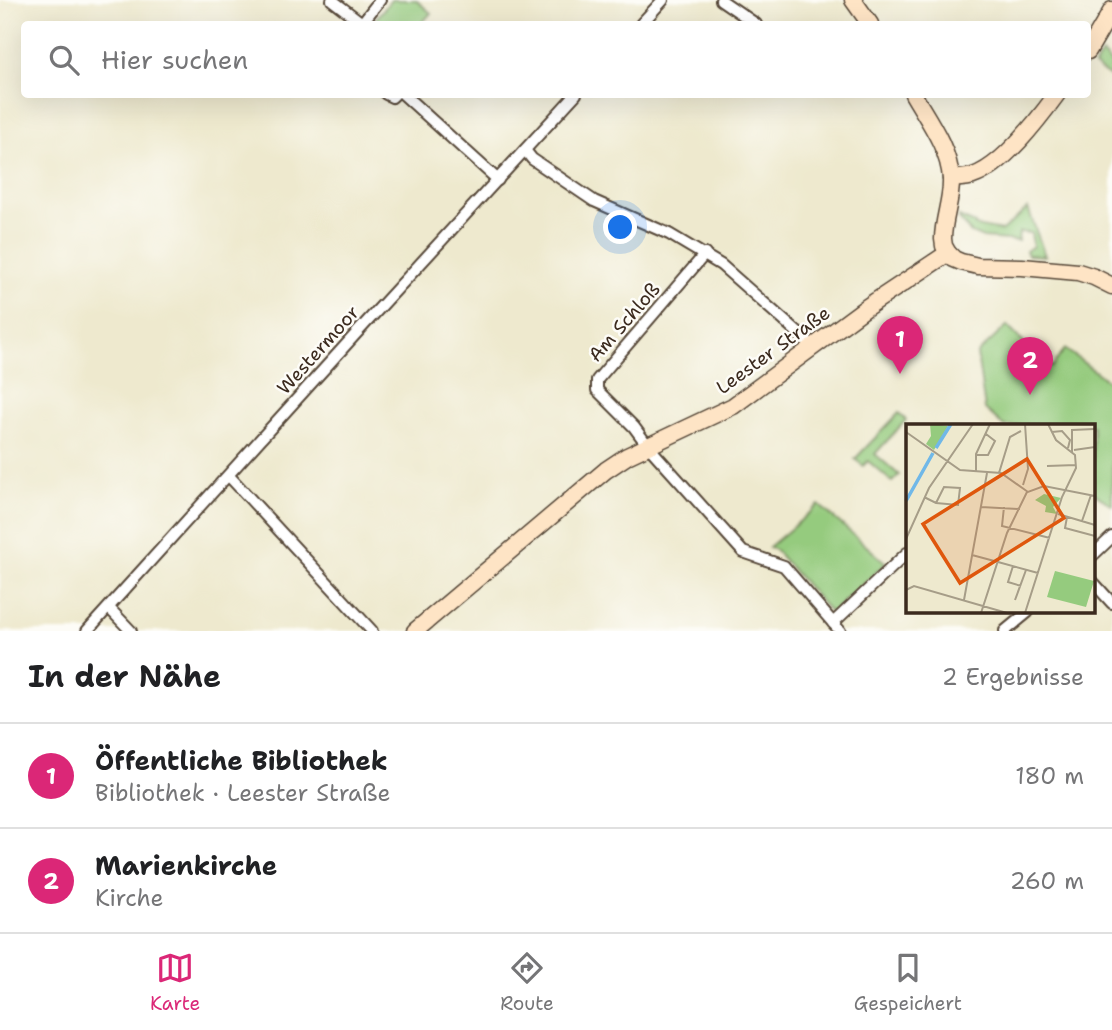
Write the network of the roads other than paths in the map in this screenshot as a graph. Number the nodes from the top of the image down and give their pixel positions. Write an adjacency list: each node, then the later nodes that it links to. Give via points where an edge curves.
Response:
1 (332, 0): 7 (street)
2 (380, 0): 8 (street)
3 (663, 0): 9 (street)
4 (721, 0): 10 (street)
5 (853, 0): 11 (street)
6 (1112, 10): 12 (street)
7 (359, 21)
8 (364, 21)
9 (643, 21)
10 (752, 21)
11 (868, 21)
12 (1091, 44)
13 (407, 98): 19 (street)
14 (572, 98): 17 (street, Westermoor)
15 (915, 98): 18 (street, via 940,142)
16 (1054, 98): 18 (street, via 1031,130 991,167)
17 (525, 150): 19 (street, Westermoor); 21 (street, via 594,201)
18 (951, 179): 20 (street, via 943,239)
19 (498, 180): 25 (street, Westermoor)
20 (948, 253): 22 (street, via 978,266 1078,272); 23 (street, Leester Straße)
21 (705, 254): 23 (street); 24 (street, Am Schloß, via 597,380 597,390)
22 (1112, 286)
23 (814, 347): 24 (street, Leester Straße, via 733,406)
24 (648, 446): 33 (street, Am Schloß, via 743,552 784,566); 37 (street, Leester Straße, via 606,470)
25 (229, 476): 31 (street, Westermoor); 36 (street)
26 (1112, 537): 28 (street)
27 (906, 554): 33 (street)
28 (1094, 554)
29 (1094, 583): 30 (street)
30 (1112, 603)
31 (109, 608): 34 (street, Westermoor); 35 (street)
32 (1026, 614): 38 (street)
33 (837, 627)
34 (87, 631)
35 (131, 631)
36 (372, 631)
37 (415, 631)
38 (1005, 631)

